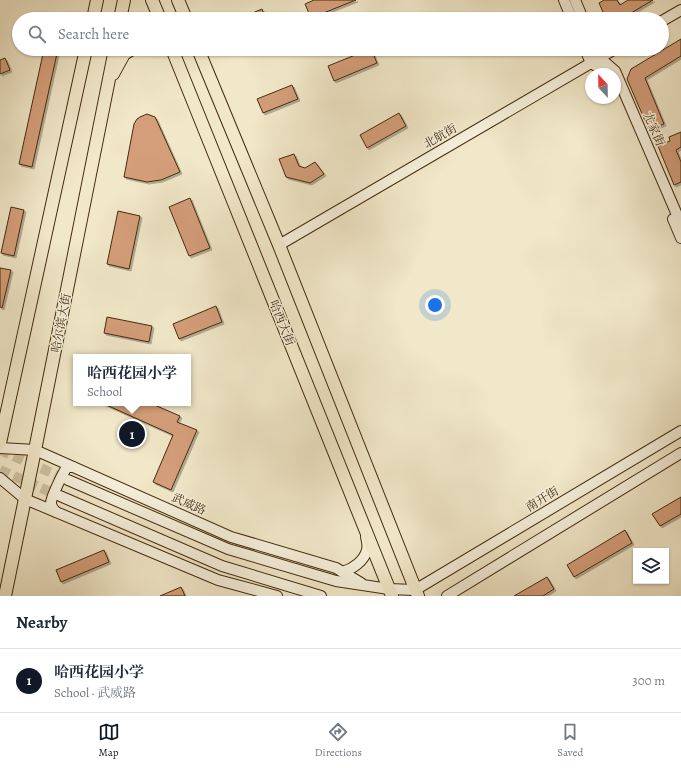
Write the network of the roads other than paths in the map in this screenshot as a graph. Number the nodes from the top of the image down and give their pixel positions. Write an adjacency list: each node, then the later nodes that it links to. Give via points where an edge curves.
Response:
1 (97, 0): 8 (main road)
2 (124, 0): 9 (main road)
3 (152, 0): 10 (main road)
4 (178, 0): 11 (main road)
5 (564, 0): 12 (main road)
6 (575, 0): 13 (main road)
7 (681, 10): 14 (main road)
8 (94, 12)
9 (121, 12)
10 (157, 12)
11 (183, 12)
12 (569, 12)
13 (580, 12)
14 (669, 17)
15 (84, 56): 28 (main road)
16 (114, 56): 22 (main road, 哈尔滨大街)
17 (123, 56): 22 (main road)
18 (172, 56): 38 (main road, 哈西大街)
19 (201, 56): 26 (main road)
20 (595, 57): 21 (main road); 24 (main road, 尤家街, via 615,70); 26 (main road, 北航街)
21 (605, 68)
22 (109, 82): 30 (main road, 哈尔滨大街)
23 (621, 98): 25 (main road, 尤家街)
24 (681, 224)
25 (681, 238)
26 (279, 245): 42 (main road)
27 (681, 431): 42 (main road, 南开街)
28 (0, 444)
29 (0, 448): 30 (main road, 武威路)
30 (35, 450): 32 (main road, 武威路); 36 (main road, 哈尔滨大街)
31 (681, 454): 46 (main road)
32 (73, 466): 37 (main road, via 67,467 63,472 51,502); 39 (main road, 武威路, via 231,537 336,568)
33 (0, 478): 36 (main road)
34 (68, 480): 40 (main road, 武威路, via 228,549 336,581)
35 (60, 496): 45 (main road, via 222,566)
36 (25, 499): 37 (main road); 43 (main road, 哈尔滨大街)
37 (56, 512): 44 (main road, via 218,580)
38 (366, 533): 39 (main road, via 368,549 363,559); 41 (main road, 哈西大街)
39 (342, 572): 40 (main road, 武威路)
40 (368, 587): 41 (main road, 武威路)
41 (390, 593): 42 (main road, 武威路)
42 (417, 593)
43 (5, 596)
44 (278, 596)
45 (321, 596)
46 (447, 596)

